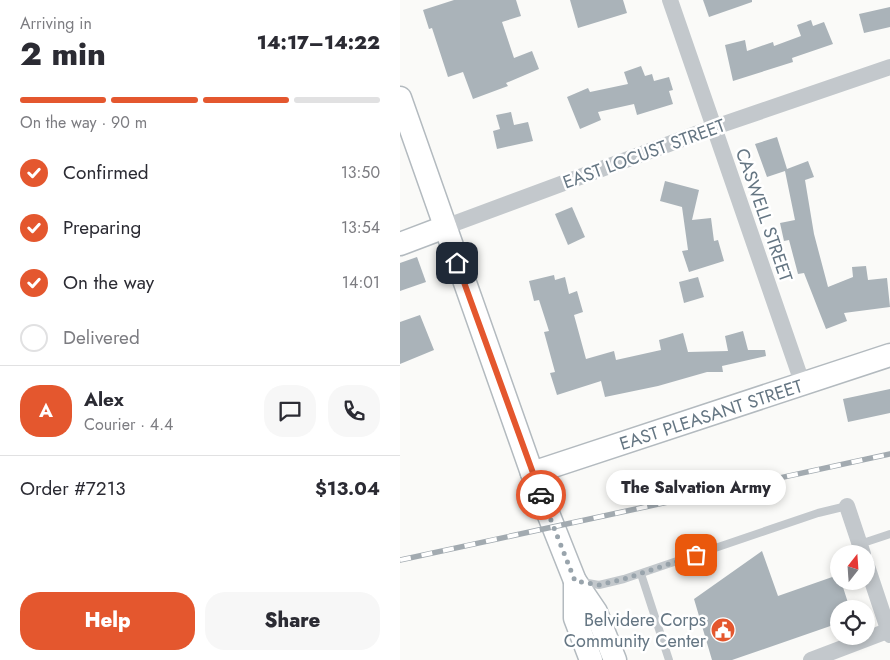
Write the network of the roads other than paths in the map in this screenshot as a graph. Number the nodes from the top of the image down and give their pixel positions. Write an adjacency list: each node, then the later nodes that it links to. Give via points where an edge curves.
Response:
1 (670, 0): 4 (street, CASWELL STREET)
2 (890, 67): 4 (street, EAST LOCUST STREET)
3 (400, 98): 5 (main road)
4 (712, 128): 5 (street, EAST LOCUST STREET); 8 (street, CASWELL STREET)
5 (445, 228): 6 (main road, EAST LOCUST STREET); 9 (main road)
6 (400, 244)
7 (890, 356): 8 (main road, EAST PLEASANT STREET)
8 (803, 385): 9 (main road, EAST PLEASANT STREET)
9 (532, 473): 15 (main road)
10 (847, 506): 12 (street); 14 (lane)
11 (890, 534): 13 (lane)
12 (861, 545)
13 (869, 545)
14 (641, 574): 15 (lane, via 599,585); 20 (lane)
15 (575, 581): 18 (main road, via 575,618); 19 (main road, via 596,612)
16 (875, 590): 17 (street)
17 (889, 632): 21 (street)
18 (591, 660)
19 (615, 660)
20 (669, 660)
21 (811, 660)

